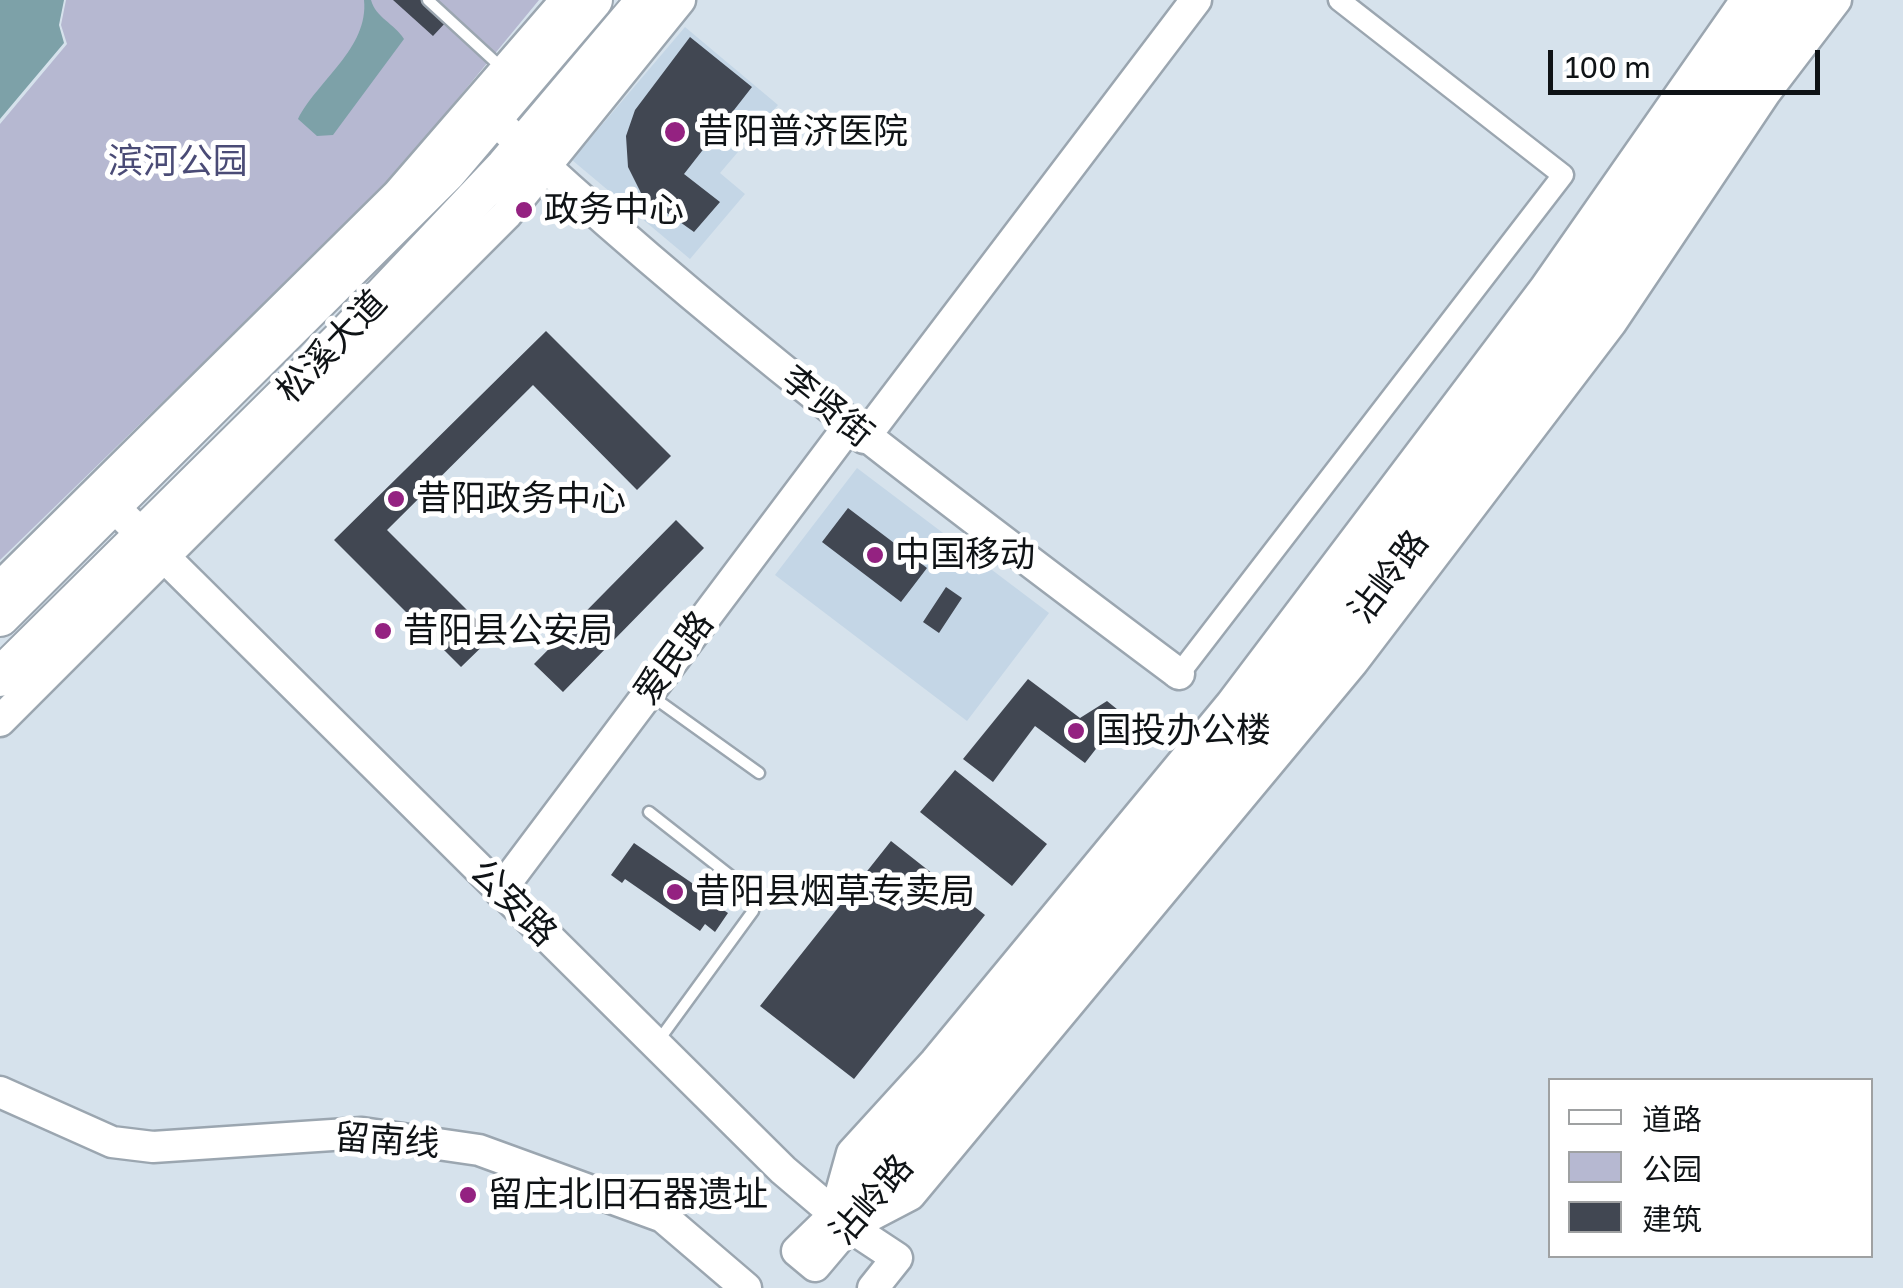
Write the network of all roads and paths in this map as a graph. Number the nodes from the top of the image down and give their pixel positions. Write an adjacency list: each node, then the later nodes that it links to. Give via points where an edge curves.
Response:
1 (428, 0): 12 (lane)
2 (566, 0): 12 (street)
3 (594, 0): 13 (highway, 松溪大道)
4 (646, 0): 14 (highway, 松溪大道)
5 (680, 0): 14 (street)
6 (1196, 0): 15 (street, 爱民路)
7 (1339, 0): 20 (street, via 1563,175)
8 (1746, 0): 29 (street, via 1534,304 1231,704 936,1062 852,1153)
9 (1778, 0): 29 (street, 沾岭路, via 1551,326 1260,709)
10 (1804, 0): 29 (street, 沾岭路, via 1527,394 1334,650)
11 (1836, 0): 29 (street, via 1765,92 1611,323 1353,662 910,1195)
12 (506, 72): 18 (street, via 397,196)
13 (494, 119): 14 (street, 李贤街); 16 (highway, 松溪大道)
14 (534, 158): 15 (street, 李贤街); 17 (highway, 松溪大道, via 346,335)
15 (856, 432): 20 (street, 李贤街); 22 (street, 爱民路)
16 (114, 506): 17 (street, 公安路); 19 (highway, 松溪大道)
17 (153, 548): 21 (highway, 松溪大道); 23 (street); 26 (street, 公安路)
18 (0, 586)
19 (0, 616)
20 (1179, 674)
21 (0, 677)
22 (648, 694): 24 (lane); 26 (street, 爱民路)
23 (0, 721)
24 (758, 773)
25 (648, 812): 27 (lane, via 756,896 753,911)
26 (500, 891): 27 (street, 公安路)
27 (656, 1045): 29 (street, 公安路)
28 (0, 1092): 30 (street, 留南线, via 112,1142 153,1147 362,1134 479,1150 663,1217)
29 (842, 1220): 31 (street, 公安路, via 897,1258)
30 (746, 1288)
31 (872, 1288)

